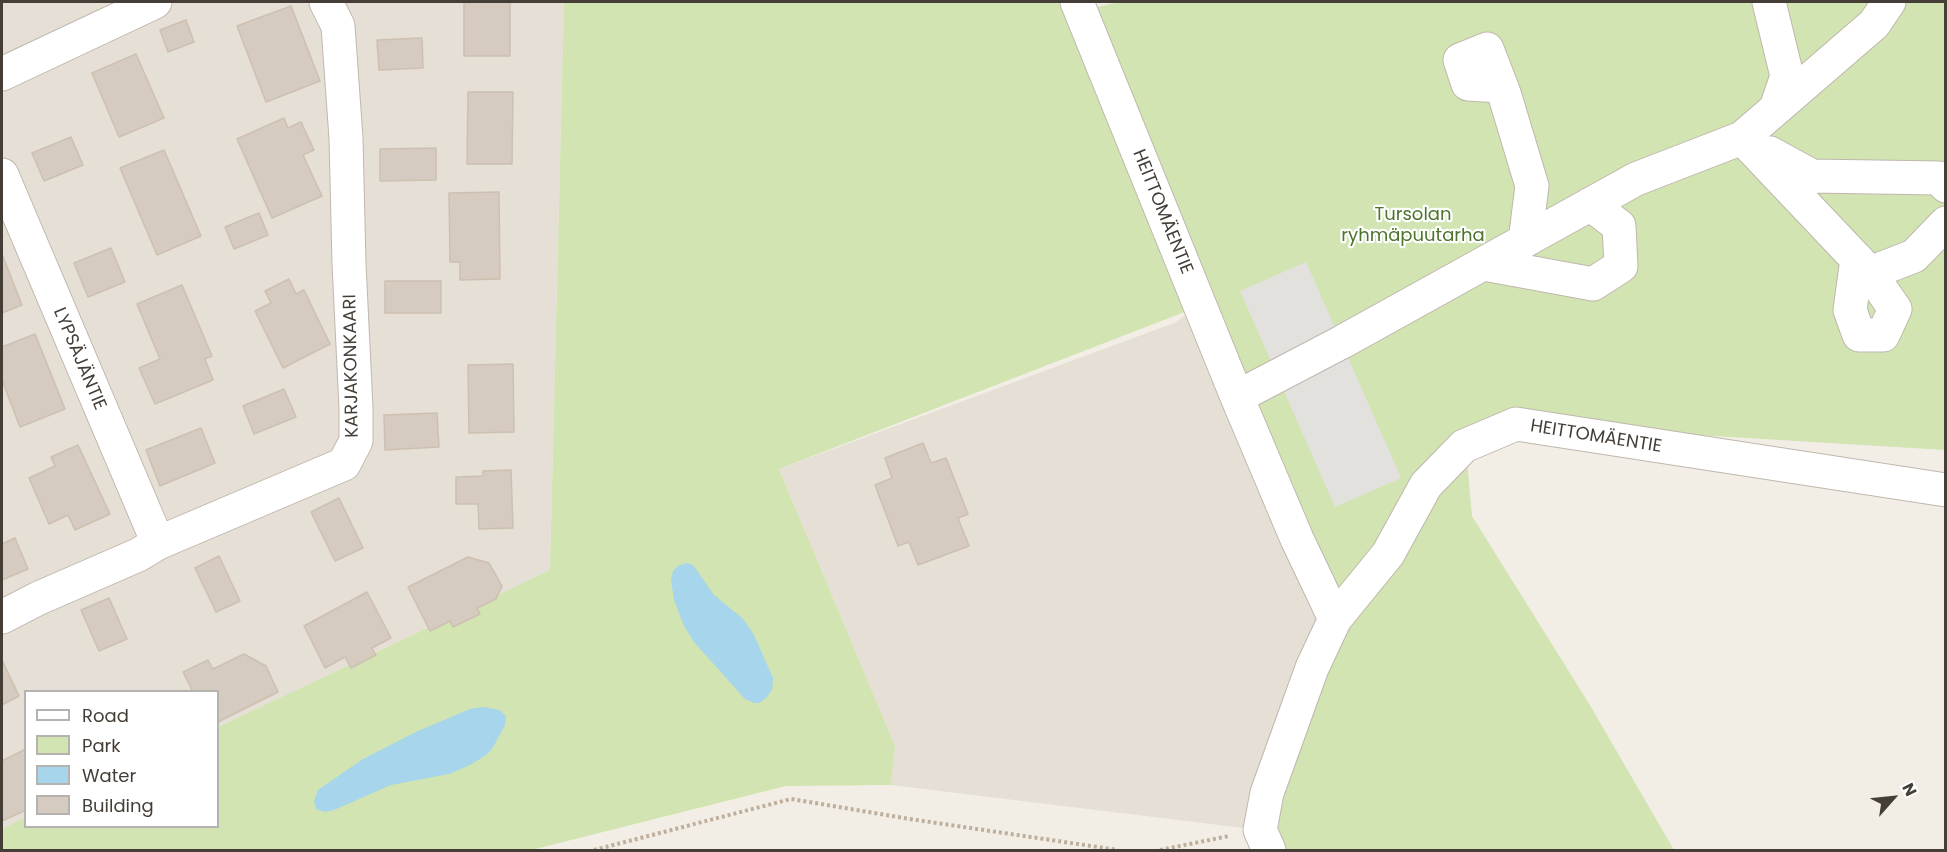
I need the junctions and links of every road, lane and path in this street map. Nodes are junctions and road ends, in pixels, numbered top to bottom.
1 (155, 2) edge
2 (326, 2) edge
3 (1077, 2) edge
4 (1769, 2) edge
5 (1889, 2) edge
6 (2, 74) edge
7 (1501, 86) dead end
8 (1776, 108) junction
9 (1742, 138) junction
10 (2, 175) edge
11 (1946, 186) edge
12 (1590, 204) junction
13 (1946, 223) edge
14 (1525, 241) junction
15 (1484, 264) junction
16 (1237, 397) junction
17 (1946, 490) edge
18 (158, 543) junction
19 (2, 617) edge
20 (1335, 619) junction
21 (1264, 840) edge
22 (594, 850) edge
23 (1118, 850) edge
24 (1160, 850) edge

1 - 6 street
2 - 18 street, KARJAKONKAARI
3 - 16 street, HEITTOMÄENTIE
4 - 8 street
5 - 8 street
7 - 14 street
8 - 9 street
9 - 11 street
9 - 12 street
9 - 13 street
10 - 18 street, LYPSÄJÄNTIE
12 - 14 street
12 - 15 street
14 - 15 street
15 - 16 street
16 - 20 street, HEITTOMÄENTIE
17 - 20 street, HEITTOMÄENTIE
18 - 19 street, KARJAKONKAARI
20 - 21 street, HEITTOMÄENTIE
21 - 24 path
22 - 23 path

